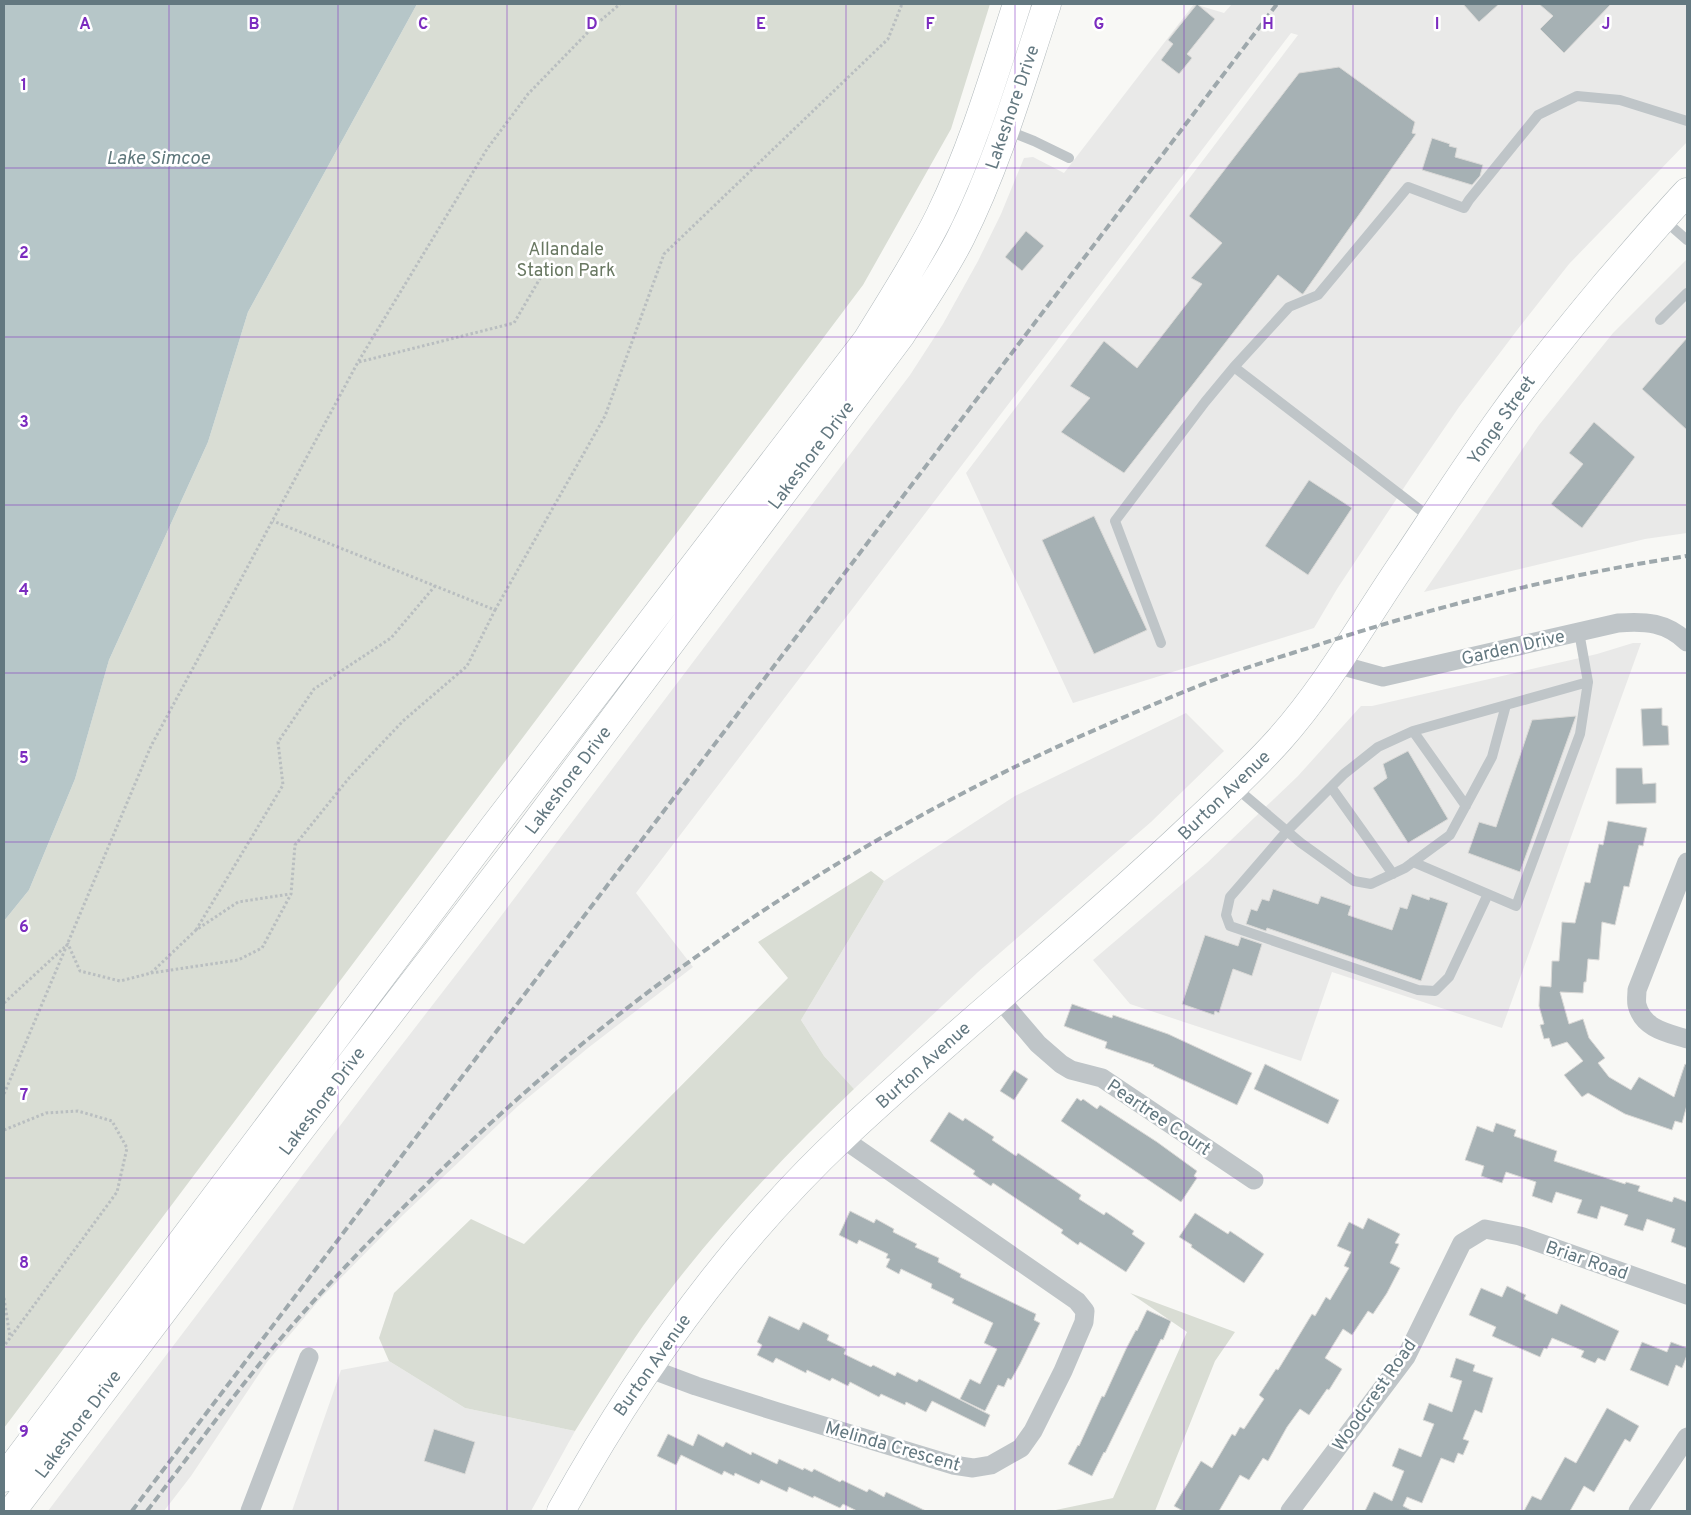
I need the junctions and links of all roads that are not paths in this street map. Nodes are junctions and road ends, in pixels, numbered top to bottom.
1 (1017, 4) edge
2 (1047, 4) edge
3 (1687, 121) edge
4 (992, 126) junction
5 (1069, 158) dead end
6 (1687, 192) edge
7 (1662, 218) junction
8 (1687, 240) edge
9 (1687, 293) edge
10 (1660, 320) dead end
11 (1234, 366) junction
12 (1432, 519) junction
13 (1579, 632) junction
14 (1687, 642) edge
15 (1160, 643) dead end
16 (1336, 664) junction
17 (1588, 682) junction
18 (1506, 705) junction
19 (1412, 731) junction
20 (1234, 786) junction
21 (1331, 787) junction
22 (1466, 806) junction
23 (1287, 831) junction
24 (1413, 862) junction
25 (1687, 862) edge
26 (1393, 874) junction
27 (1488, 894) junction
28 (998, 997) junction
29 (1687, 1039) edge
30 (842, 1138) junction
31 (1254, 1180) dead end
32 (1485, 1229) joint
33 (1687, 1295) edge
34 (309, 1357) dead end
35 (648, 1368) junction
36 (1687, 1437) edge
37 (4, 1478) edge
38 (12, 1511) edge
39 (250, 1511) edge
40 (561, 1511) edge
41 (1290, 1511) edge
42 (1638, 1511) edge

1 - 4 main road, Lakeshore Drive
2 - 4 main road, Lakeshore Drive
3 - 11 lane
4 - 5 lane
4 - 37 main road, Lakeshore Drive
4 - 38 main road, Lakeshore Drive
6 - 7 main road, Yonge Street
7 - 8 lane
7 - 12 main road, Yonge Street
9 - 10 lane
11 - 12 lane
11 - 15 lane
12 - 16 main road, Yonge Street
13 - 14 street, Garden Drive
13 - 16 street, Garden Drive
13 - 17 lane
16 - 20 main road, Burton Avenue
17 - 18 lane
17 - 27 lane
18 - 19 lane
18 - 22 lane
19 - 21 lane
19 - 22 lane
20 - 23 lane
20 - 28 main road, Burton Avenue
21 - 23 lane
21 - 26 lane
22 - 24 lane
23 - 26 lane
23 - 27 lane
24 - 26 lane
24 - 27 lane
25 - 29 street
28 - 30 main road, Burton Avenue
28 - 31 street, Peartree Court
30 - 35 main road, Burton Avenue
30 - 35 street, Melinda Crescent
32 - 33 street, Briar Road
32 - 41 street, Woodcrest Road
34 - 39 street
35 - 40 main road, Burton Avenue
36 - 42 street

